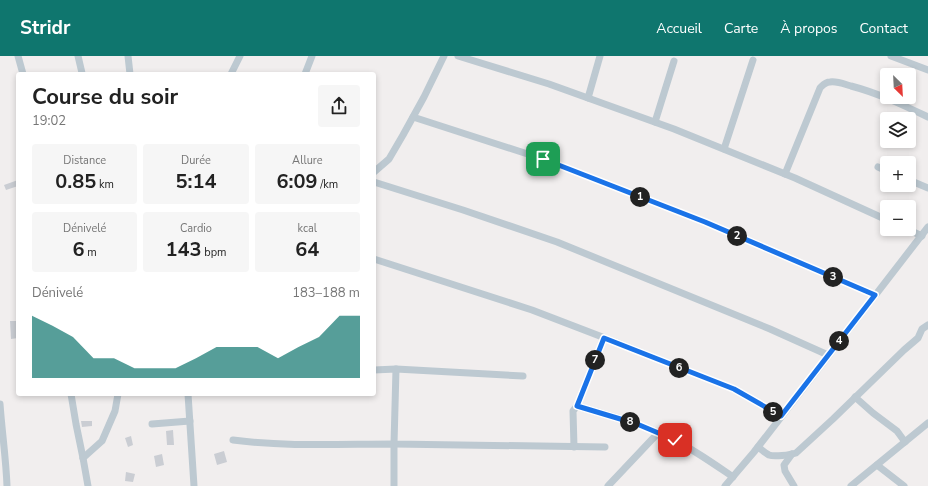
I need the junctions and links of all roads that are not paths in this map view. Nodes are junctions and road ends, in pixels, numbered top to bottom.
1 (18, 56) edge
2 (78, 56) edge
3 (128, 56) edge
4 (240, 56) edge
5 (312, 56) edge
6 (444, 56) edge
7 (458, 56) edge
8 (600, 56) edge
9 (891, 56) edge
10 (753, 60) dead end
11 (674, 61) dead end
12 (928, 70) edge
13 (22, 72) edge
14 (82, 72) edge
15 (130, 72) edge
16 (232, 72) edge
17 (306, 72) edge
18 (588, 98) junction
19 (414, 117) junction
20 (928, 117) edge
21 (655, 122) junction
22 (724, 149) junction
23 (376, 170) edge
24 (785, 174) junction
25 (376, 183) edge
26 (916, 183) edge
27 (928, 188) edge
28 (880, 217) edge
29 (928, 227) edge
30 (916, 233) edge
31 (922, 236) junction
32 (376, 260) edge
33 (875, 295) junction
34 (928, 326) edge
35 (604, 338) junction
36 (828, 355) junction
37 (396, 369) junction
38 (376, 370) edge
39 (523, 376) dead end
40 (71, 396) edge
41 (118, 396) edge
42 (188, 396) edge
43 (855, 397) junction
44 (0, 404) edge
45 (577, 406) junction
46 (781, 416) junction
47 (190, 421) junction
48 (152, 424) dead end
49 (928, 424) edge
50 (658, 433) junction
51 (234, 440) dead end
52 (905, 442) junction
53 (394, 444) junction
54 (574, 446) junction
55 (605, 447) dead end
56 (758, 447) junction
57 (792, 454) junction
58 (83, 458) junction
59 (877, 465) junction
60 (733, 477) junction
61 (7, 486) edge
62 (88, 486) edge
63 (194, 486) edge
64 (394, 486) edge
65 (608, 486) edge
66 (725, 486) edge
67 (794, 486) edge
68 (851, 486) edge
69 (904, 486) edge

1 - 13 street
2 - 14 street
3 - 15 street
4 - 16 street
5 - 17 street
6 - 19 street
7 - 18 street
8 - 18 street
9 - 12 street
10 - 22 street
11 - 21 street
18 - 21 street
19 - 23 street
19 - 33 street
20 - 24 street
21 - 22 street
22 - 24 street
24 - 28 street
25 - 36 street
26 - 27 street
29 - 31 street
30 - 31 street
31 - 33 street
32 - 35 street
33 - 36 street
34 - 43 street
35 - 45 street
35 - 46 street
36 - 46 street
37 - 38 street
37 - 39 street
37 - 53 street
40 - 58 street
41 - 58 street
42 - 47 street
43 - 52 street
43 - 57 street
44 - 61 street
45 - 50 street
45 - 54 street
46 - 56 street
47 - 48 street
47 - 63 street
49 - 52 street
50 - 60 street
50 - 65 street
51 - 53 street
52 - 59 street
53 - 54 street
53 - 64 street
54 - 55 street
56 - 57 street
56 - 60 street
57 - 67 street
58 - 62 street
59 - 68 street
59 - 69 street
60 - 66 street

